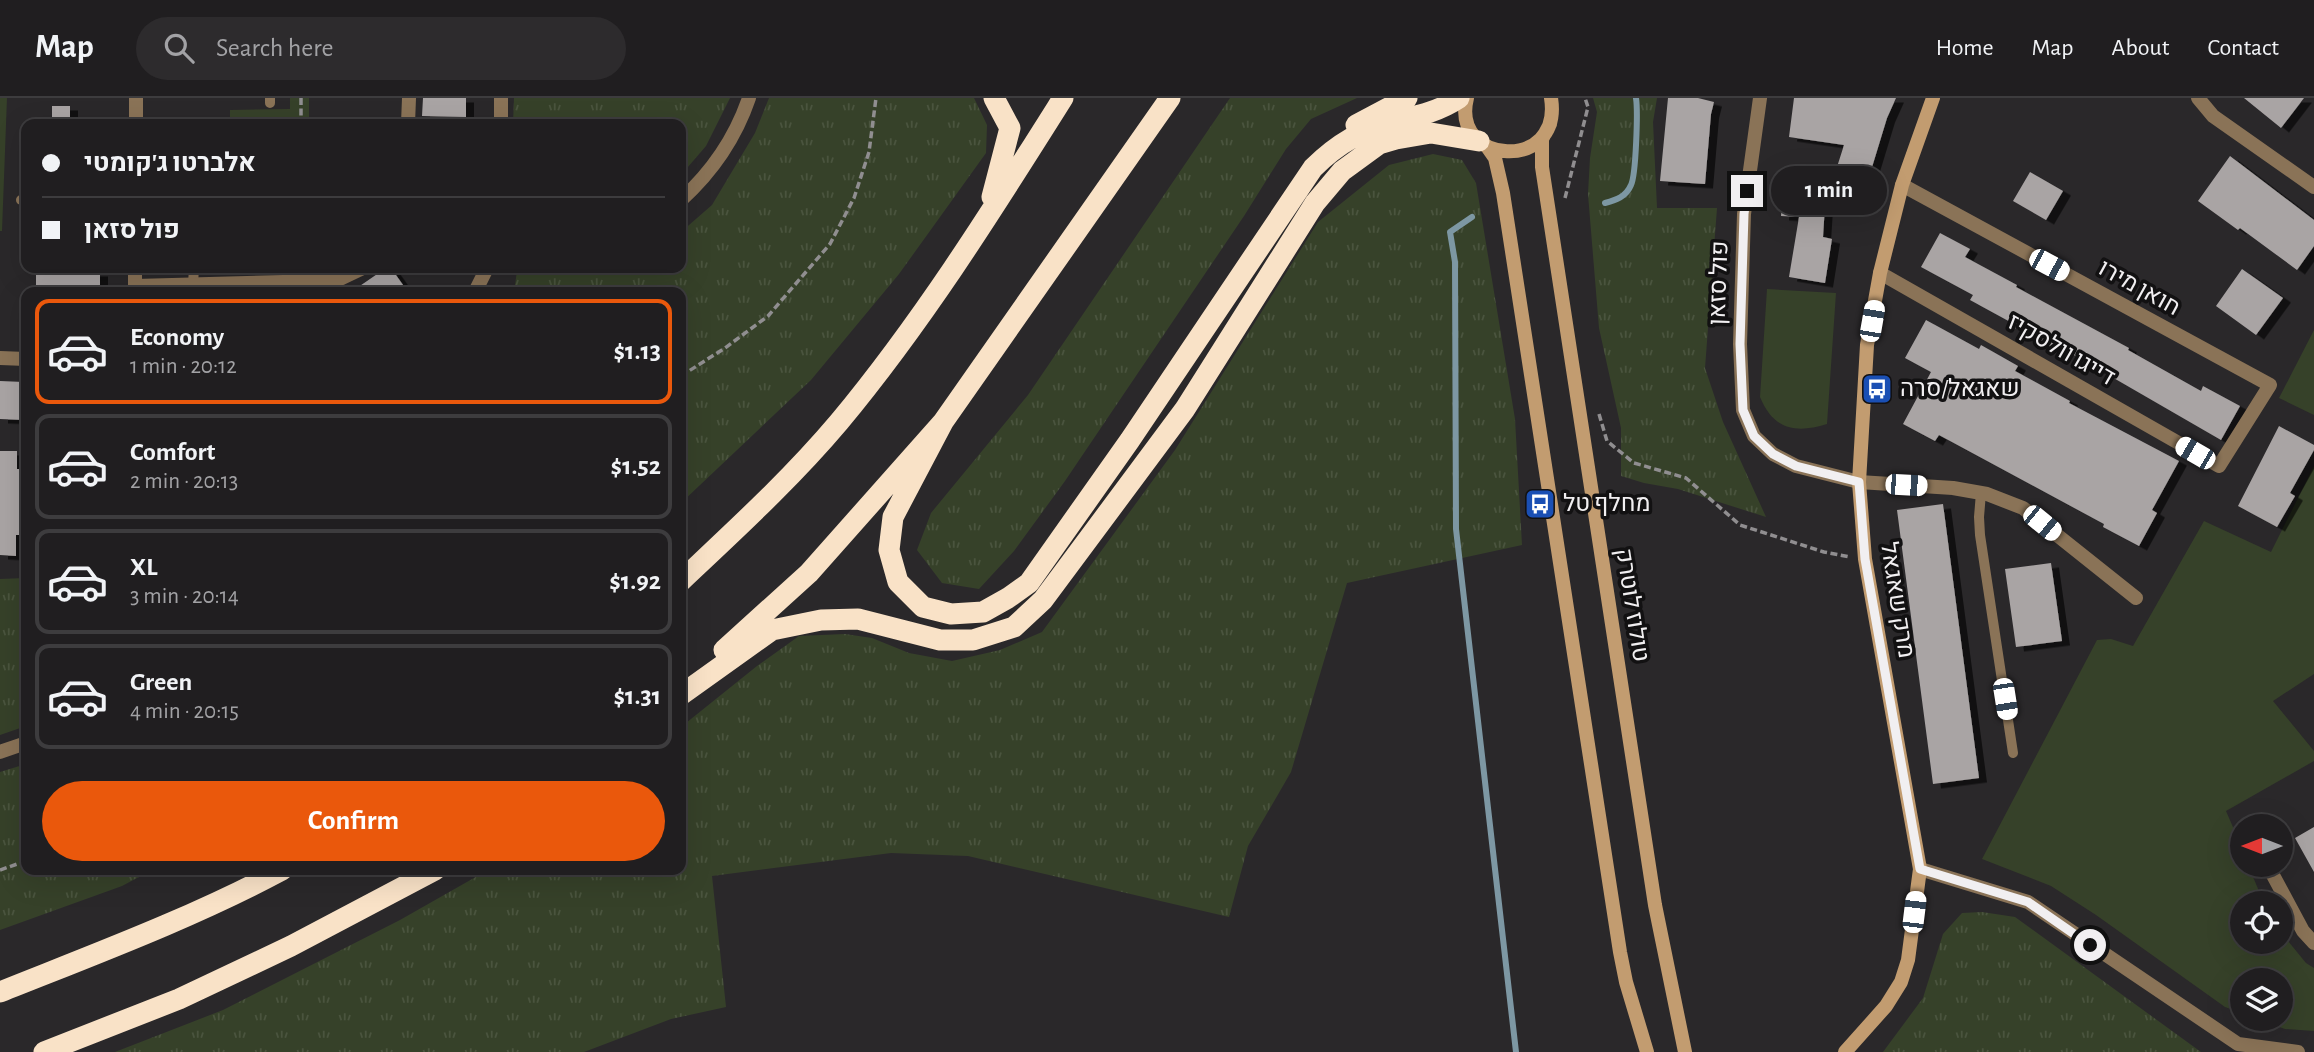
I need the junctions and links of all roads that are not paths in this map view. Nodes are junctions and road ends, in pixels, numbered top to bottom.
1 (136, 98) edge
2 (409, 98) edge
3 (501, 98) edge
4 (749, 98) edge
5 (994, 98) edge
6 (1063, 98) edge
7 (1170, 98) edge
8 (1407, 98) edge
9 (1459, 98) edge
10 (1467, 98) edge
11 (1551, 98) edge
12 (1760, 98) edge
13 (1933, 98) edge
14 (2198, 98) edge
15 (136, 119) edge
16 (408, 119) edge
17 (501, 119) edge
18 (1550, 124) junction
19 (1484, 145) junction
20 (1313, 168) junction
21 (1902, 185) junction
22 (2314, 187) edge
23 (686, 195) edge
24 (983, 224) junction
25 (194, 273) edge
26 (352, 273) edge
27 (1880, 273) junction
28 (193, 284) junction
29 (158, 287) edge
30 (0, 358) edge
31 (21, 359) edge
32 (943, 422) junction
33 (2219, 467) joint
34 (1859, 482) junction
35 (1981, 493) junction
36 (686, 575) edge
37 (2136, 598) dead end
38 (686, 684) edge
39 (686, 691) edge
40 (21, 745) edge
41 (0, 752) edge
42 (2013, 753) dead end
43 (1920, 869) junction
44 (273, 875) edge
45 (426, 875) edge
46 (2274, 877) edge
47 (2314, 943) edge
48 (0, 992) edge
49 (44, 1052) edge
50 (1647, 1052) edge
51 (1685, 1052) edge
52 (1845, 1052) edge
53 (2298, 1052) edge

1 - 15 street
2 - 16 street
3 - 17 street
4 - 23 street
5 - 24 highway
6 - 24 highway
7 - 32 highway
8 - 20 highway
9 - 20 highway
10 - 19 main road
11 - 18 main road, טולוז לוטרק
12 - 34 street, פול סזאן
13 - 21 main road, מרק שאגאל
14 - 22 street
18 - 19 main road
18 - 51 main road, טולוז לוטרק
19 - 39 highway
19 - 50 main road
20 - 32 highway
21 - 27 main road, מרק שאגאל
21 - 33 street, חואן מירו
24 - 36 highway
25 - 28 lane
26 - 28 street
27 - 33 street, דייגו וולסקיז
27 - 34 main road, מרק שאגאל
28 - 29 street
30 - 31 street
32 - 38 highway
34 - 35 street, פול סזאן
34 - 43 main road, מרק שאגאל
35 - 37 street, פול סזאן
35 - 42 lane
40 - 41 street
43 - 52 main road, מרק שאגאל
43 - 53 street
44 - 48 highway
45 - 49 highway
46 - 47 street

